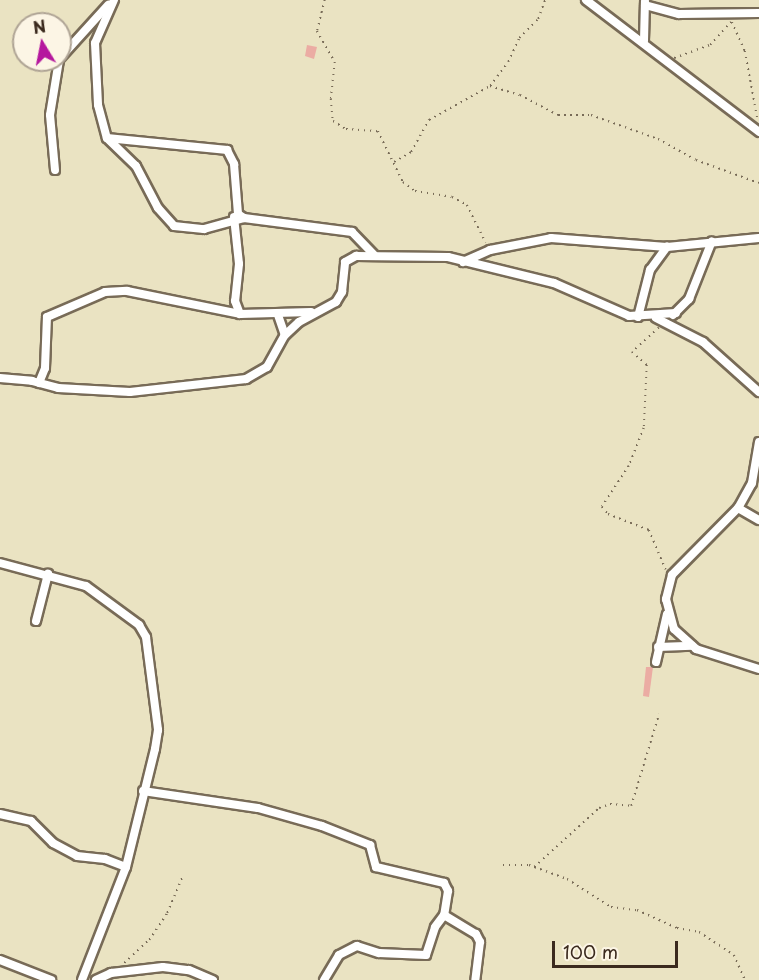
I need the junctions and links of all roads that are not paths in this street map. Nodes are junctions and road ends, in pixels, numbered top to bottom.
1 (114, 0) edge
2 (586, 0) edge
3 (645, 2) edge
4 (759, 13) edge
5 (644, 41) junction
6 (72, 43) edge
7 (57, 72) edge
8 (759, 132) edge
9 (107, 138) junction
10 (55, 170) dead end
11 (236, 208) junction
12 (244, 218) junction
13 (234, 221) junction
14 (759, 238) edge
15 (712, 241) junction
16 (667, 247) junction
17 (374, 255) junction
18 (463, 262) junction
19 (313, 312) junction
20 (676, 313) junction
21 (240, 314) junction
22 (278, 315) junction
23 (638, 317) junction
24 (652, 317) junction
25 (666, 321) junction
26 (285, 335) junction
27 (2, 380) edge
28 (39, 383) junction
29 (759, 392) edge
30 (759, 442) edge
31 (738, 508) junction
32 (759, 520) edge
33 (0, 563) edge
34 (48, 574) junction
35 (667, 613) junction
36 (36, 621) dead end
37 (693, 646) junction
38 (658, 647) junction
39 (656, 662) dead end
40 (759, 669) edge
41 (143, 791) junction
42 (0, 814) edge
43 (126, 867) junction
44 (444, 915) junction
45 (0, 960) edge
46 (51, 980) edge
47 (82, 980) edge
48 (96, 980) edge
49 (213, 980) edge
50 (324, 980) edge
51 (475, 980) edge

1 - 6 street
1 - 9 street
2 - 5 street
3 - 4 street
3 - 5 street
5 - 8 street
7 - 10 street
9 - 11 street
9 - 13 street
11 - 12 street
11 - 13 street
12 - 13 street
12 - 17 street
13 - 21 street
14 - 15 street
15 - 16 street
15 - 20 street
16 - 18 street
16 - 23 street
17 - 18 street
17 - 19 street
18 - 23 street
19 - 21 street
19 - 22 street
19 - 26 street
20 - 24 street
20 - 25 street
21 - 22 street
21 - 28 street
22 - 26 street
23 - 24 street
24 - 25 street
25 - 29 street
26 - 28 street
27 - 28 street
30 - 31 street
31 - 32 street
31 - 35 street
33 - 34 street
34 - 36 street
34 - 41 street
35 - 37 street
35 - 38 street
37 - 38 street
37 - 40 street
38 - 39 street
41 - 43 street
41 - 44 street
42 - 43 street
43 - 47 street
44 - 50 street
44 - 51 street
45 - 46 street
48 - 49 street

